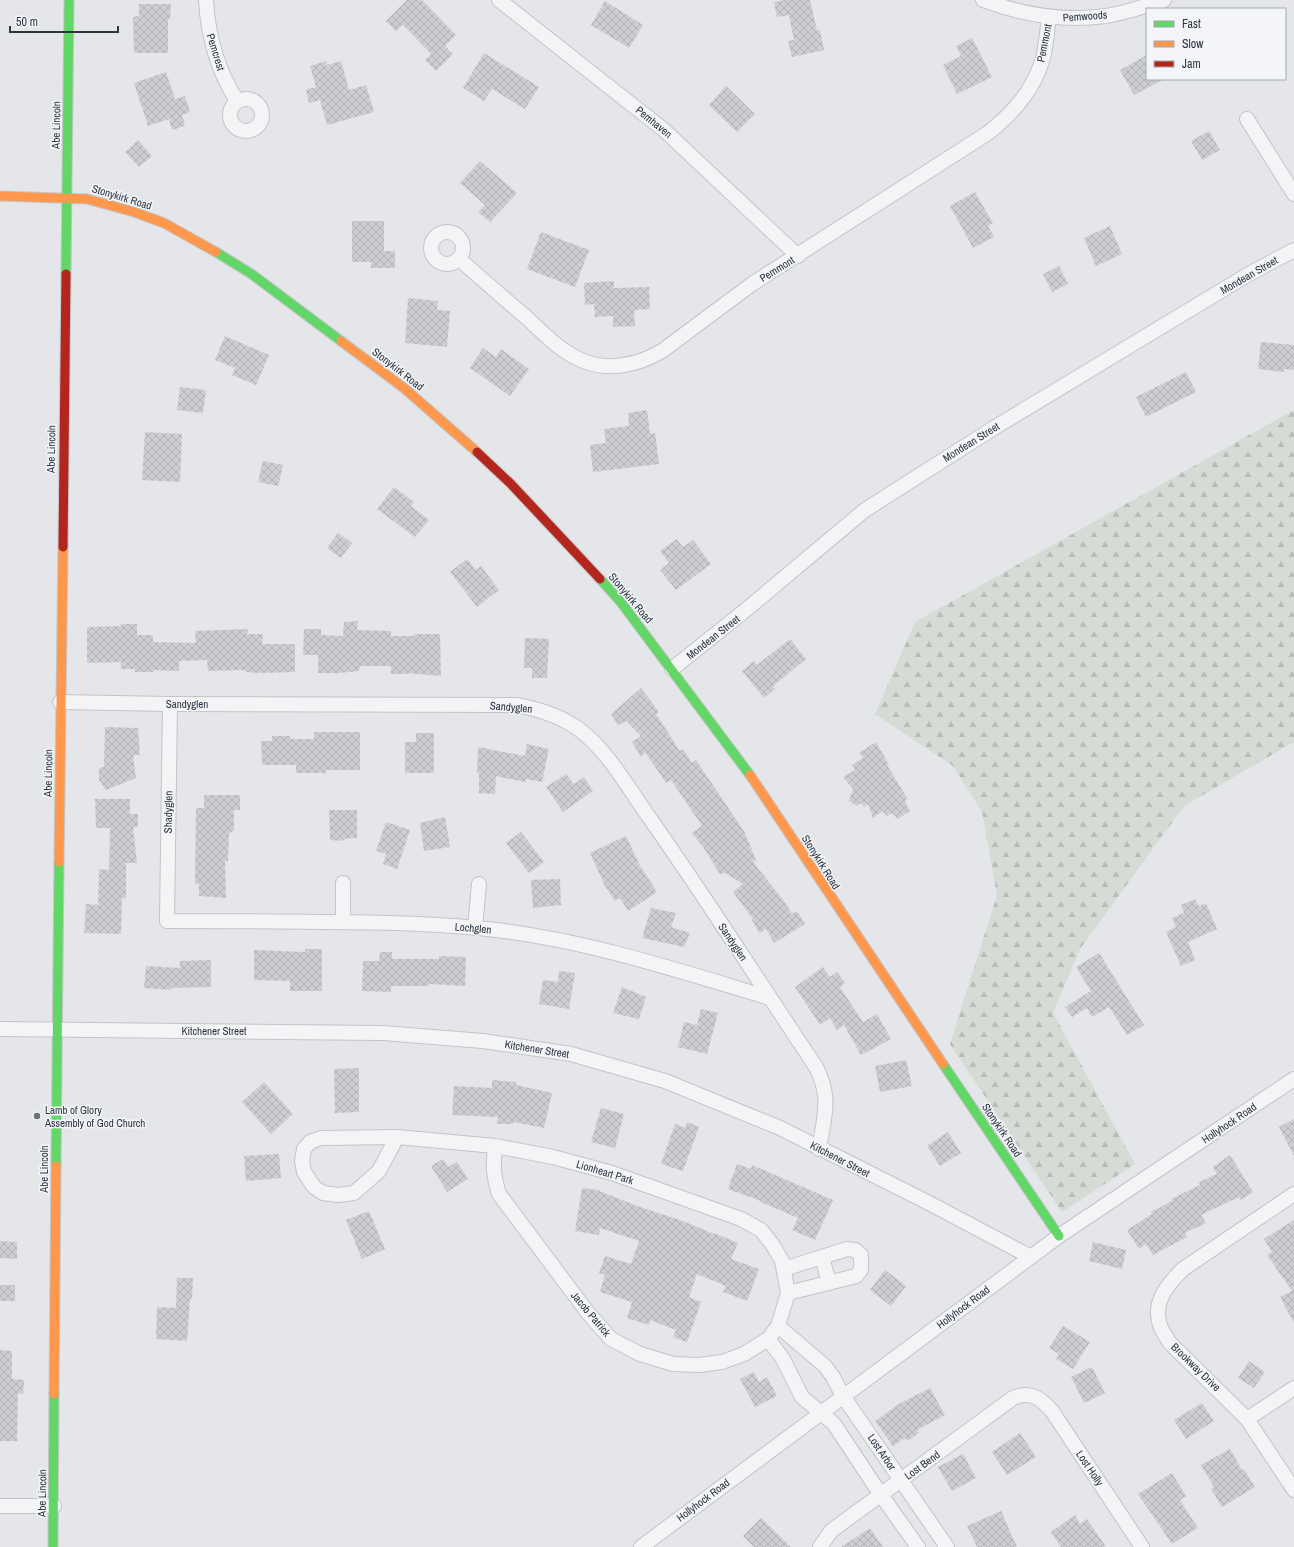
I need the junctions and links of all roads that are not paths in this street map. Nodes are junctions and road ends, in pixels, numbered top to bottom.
1 (69, 0) edge
2 (206, 0) edge
3 (499, 0) edge
4 (983, 0) edge
5 (1164, 0) edge
6 (1049, 18) junction
7 (237, 101) dead end
8 (1247, 119) dead end
9 (1294, 194) edge
10 (0, 196) edge
11 (67, 197) junction
12 (1294, 250) edge
13 (798, 256) junction
14 (459, 259) dead end
15 (672, 669) junction
16 (60, 702) junction
17 (170, 704) junction
18 (342, 883) dead end
19 (479, 884) dead end
20 (167, 921) joint
21 (343, 922) junction
22 (475, 928) junction
23 (770, 998) junction
24 (0, 1029) edge
25 (57, 1030) junction
26 (1294, 1079) edge
27 (397, 1137) junction
28 (495, 1146) junction
29 (819, 1149) junction
30 (1294, 1194) edge
31 (1059, 1236) junction
32 (822, 1257) junction
33 (1031, 1257) junction
34 (784, 1269) junction
35 (829, 1283) junction
36 (788, 1293) junction
37 (778, 1326) junction
38 (768, 1339) junction
39 (806, 1351) junction
40 (786, 1366) junction
41 (1294, 1388) edge
42 (843, 1396) junction
43 (1031, 1396) joint
44 (820, 1413) junction
45 (1247, 1419) junction
46 (901, 1480) junction
47 (1294, 1490) edge
48 (881, 1495) junction
49 (0, 1506) edge
50 (54, 1506) junction
51 (53, 1547) edge
52 (641, 1547) edge
53 (820, 1547) edge
54 (918, 1547) edge
55 (947, 1547) edge
56 (1142, 1547) edge

1 - 11 street, Abe Lincoln
2 - 7 street, Pemcrest
3 - 13 street, Pemhaven
4 - 6 street, Pemwoods
5 - 6 street, Pemwoods
6 - 13 street, Pemmont
8 - 9 street
10 - 11 street, Stonykirk Road
11 - 15 street, Stonykirk Road
11 - 16 street, Abe Lincoln
12 - 15 street, Mondean Street
13 - 14 street, Pemmont
15 - 31 street, Stonykirk Road
16 - 17 street, Sandyglen
16 - 25 street, Abe Lincoln
17 - 20 street, Shadyglen
17 - 23 street, Sandyglen
18 - 21 street
19 - 22 street
20 - 21 street, Lochglen
21 - 22 street, Lochglen
22 - 23 street, Lochglen
23 - 29 street, Sandyglen
24 - 25 street, Kitchener Street
25 - 29 street, Kitchener Street
25 - 50 street, Abe Lincoln
26 - 31 street, Hollyhock Road
27 - 27 street, Lionheart Park
27 - 28 street, Lionheart Park
28 - 34 street, Lionheart Park
28 - 38 street, Jacob Patrick
29 - 33 street, Kitchener Street
30 - 45 street, Brookway Drive
31 - 33 street, Hollyhock Road
32 - 34 street
32 - 35 street
32 - 35 street
33 - 42 street, Hollyhock Road
34 - 36 street, Lionheart Park
35 - 36 street
36 - 37 street, Lionheart Park
37 - 38 street, Jacob Patrick
37 - 39 street
38 - 40 street
39 - 40 street
39 - 42 street
40 - 44 street
41 - 45 street
42 - 44 street, Hollyhock Road
42 - 46 street, Lost Arbor
43 - 46 street, Lost Bend
43 - 56 street, Lost Holly
44 - 48 street
44 - 52 street, Hollyhock Road
45 - 47 street, Brookway Drive
46 - 48 street, Lost Bend
46 - 55 street, Lost Arbor
48 - 53 street, Lost Bend
48 - 54 street
49 - 50 street
50 - 51 street, Abe Lincoln

